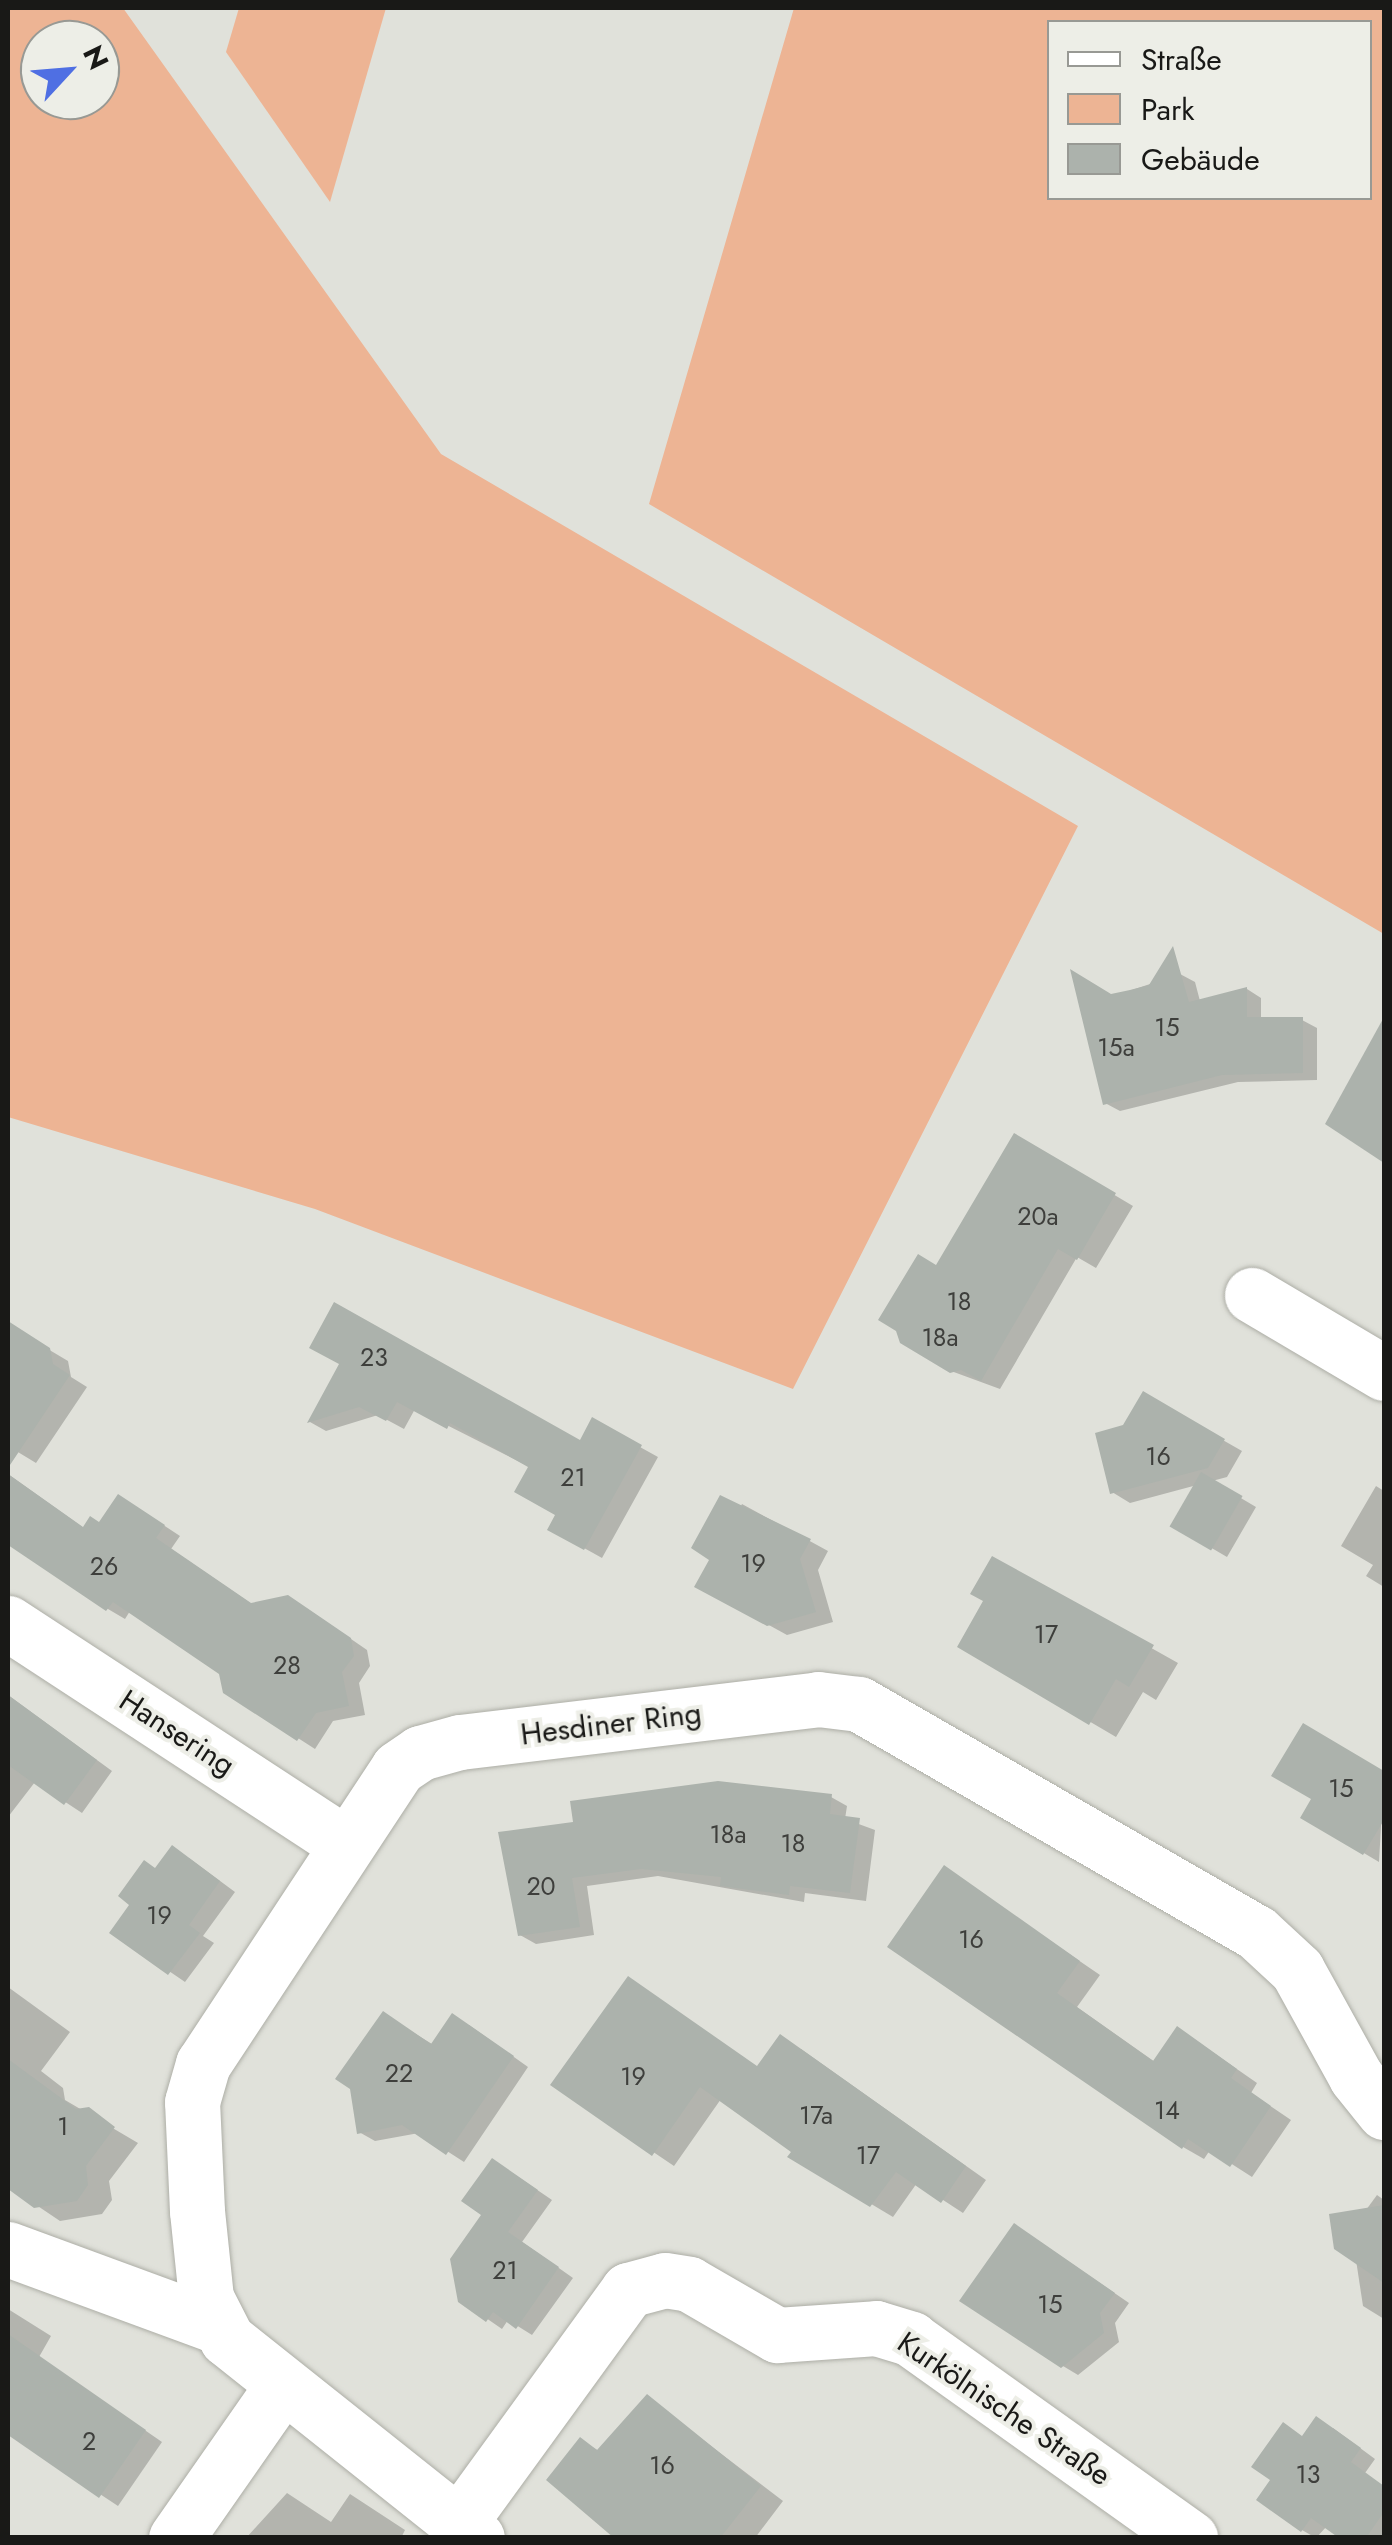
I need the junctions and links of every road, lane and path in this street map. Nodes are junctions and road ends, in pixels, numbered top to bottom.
1 (1252, 1295) dead end
2 (1384, 1373) edge
3 (8, 1623) edge
4 (346, 1844) junction
5 (1384, 2112) edge
6 (8, 2249) edge
7 (217, 2326) junction
8 (282, 2386) junction
9 (468, 2530) edge
10 (176, 2538) edge
11 (1190, 2538) edge

1 - 2 street
3 - 4 street, Hansering
4 - 5 street, Hesdiner Ring
4 - 7 street, Hesdiner Ring
6 - 7 street
7 - 8 street
8 - 9 street
8 - 10 street
9 - 11 street, Kurkölnische Straße

